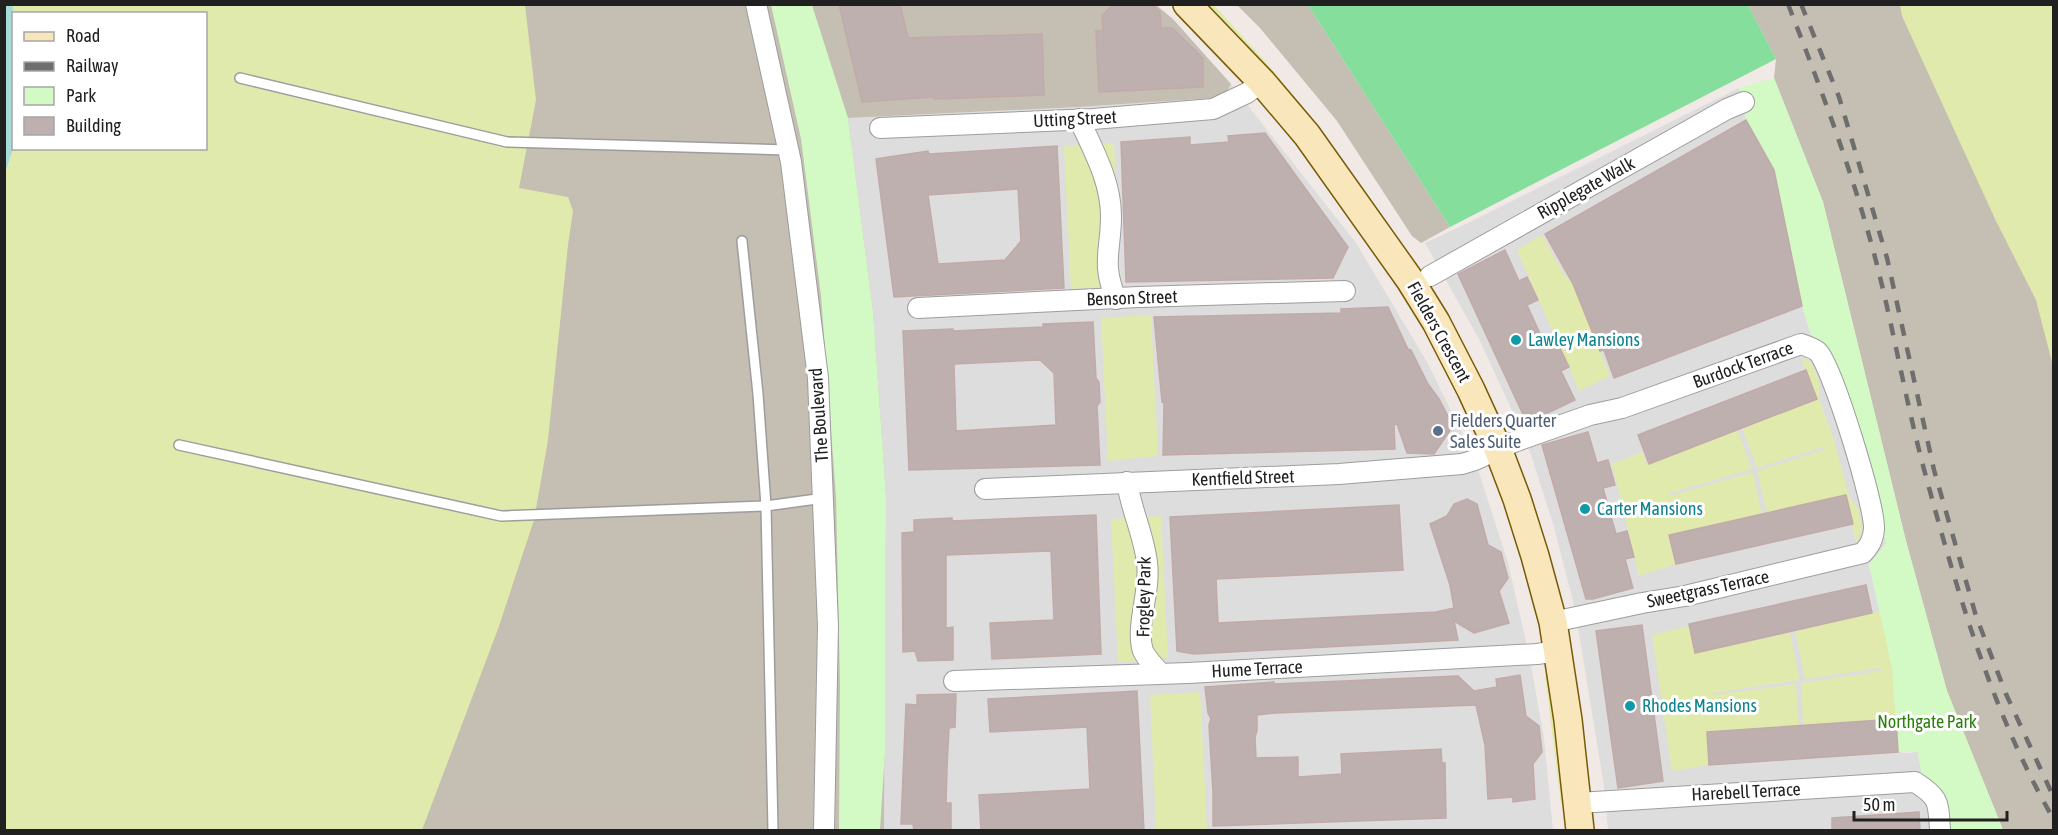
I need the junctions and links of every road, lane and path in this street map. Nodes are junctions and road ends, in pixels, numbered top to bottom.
1 (756, 4) edge
2 (1187, 4) edge
3 (240, 78) dead end
4 (1262, 81) junction
5 (1744, 102) dead end
6 (1079, 119) junction
7 (880, 128) dead end
8 (789, 150) junction
9 (742, 241) dead end
10 (1430, 276) dead end
11 (1345, 291) dead end
12 (1116, 299) junction
13 (918, 308) dead end
14 (179, 445) dead end
15 (1506, 445) junction
16 (1127, 482) junction
17 (985, 489) dead end
18 (824, 498) junction
19 (766, 506) junction
20 (1863, 553) joint
21 (1562, 620) junction
22 (1548, 652) junction
23 (1160, 673) junction
24 (954, 681) dead end
25 (1588, 802) junction
26 (773, 831) edge
27 (825, 831) edge
28 (1580, 831) edge
29 (1940, 831) edge

1 - 8 street, The Boulevard
2 - 4 street, Fielders Crescent
3 - 8 lane
4 - 6 street, Utting Street
4 - 15 street, Fielders Crescent
5 - 10 street, Ripplegate Walk
6 - 7 street, Utting Street
6 - 12 street
8 - 18 street, The Boulevard
9 - 19 lane
11 - 12 street, Benson Street
12 - 13 street, Benson Street
14 - 19 lane
15 - 16 street, Kentfield Street
15 - 20 street, Burdock Terrace
15 - 21 street, Fielders Crescent
16 - 17 street, Kentfield Street
16 - 23 street, Frogley Park
18 - 19 lane
18 - 27 street, The Boulevard
19 - 26 lane
20 - 21 street, Sweetgrass Terrace
21 - 22 street, Fielders Crescent
22 - 23 street, Hume Terrace
22 - 25 street, Fielders Crescent
23 - 24 street, Hume Terrace
25 - 28 street, Fielders Crescent
25 - 29 street, Harebell Terrace

